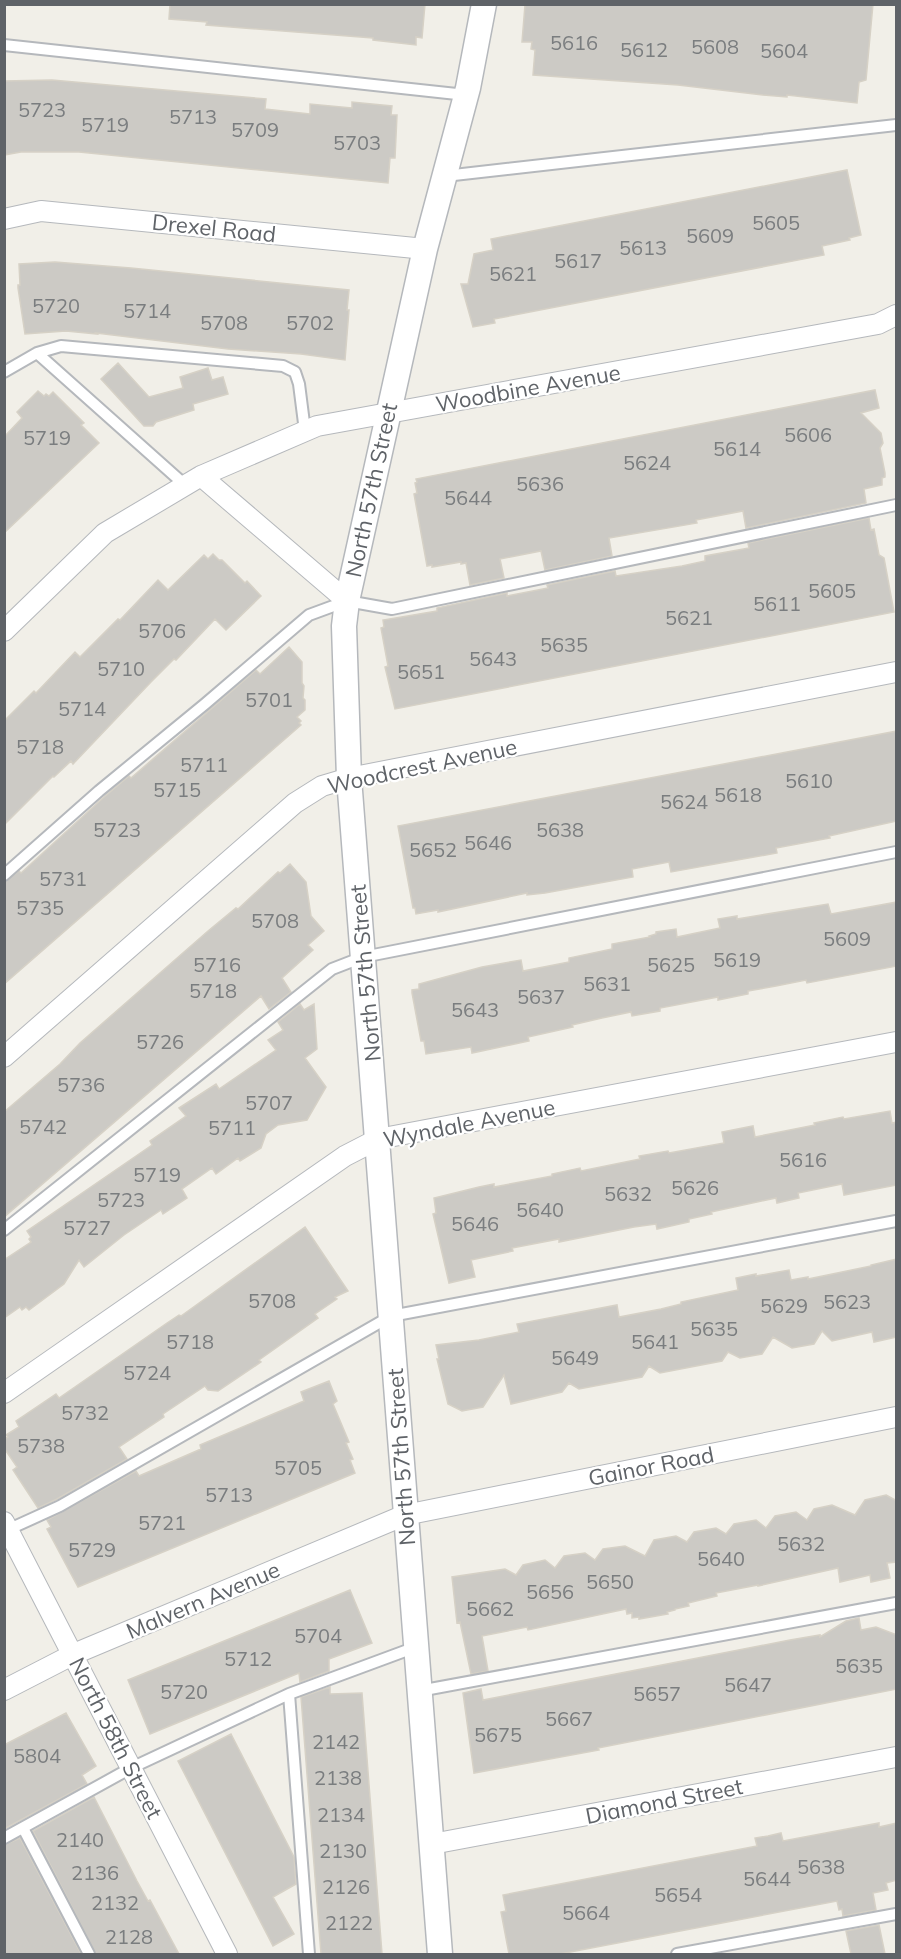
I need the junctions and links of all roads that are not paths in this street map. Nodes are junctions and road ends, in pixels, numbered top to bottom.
1 (484, 4) edge
2 (4, 45) edge
3 (466, 95) junction
4 (897, 125) edge
5 (445, 176) junction
6 (4, 219) edge
7 (425, 249) junction
8 (897, 315) edge
9 (37, 353) junction
10 (4, 372) edge
11 (387, 414) junction
12 (305, 431) junction
13 (193, 481) junction
14 (897, 505) edge
15 (347, 601) junction
16 (4, 632) edge
17 (897, 672) edge
18 (349, 778) junction
19 (897, 852) edge
20 (4, 875) edge
21 (363, 957) junction
22 (897, 1042) edge
23 (4, 1057) edge
24 (378, 1139) junction
25 (897, 1221) edge
26 (4, 1230) edge
27 (391, 1316) junction
28 (4, 1393) edge
29 (897, 1417) edge
30 (405, 1515) junction
31 (6, 1527) edge
32 (897, 1603) edge
33 (416, 1647) junction
34 (74, 1654) junction
35 (4, 1690) edge
36 (419, 1691) junction
37 (289, 1694) junction
38 (897, 1757) edge
39 (131, 1768) junction
40 (23, 1828) junction
41 (4, 1838) edge
42 (432, 1844) junction
43 (897, 1914) edge
44 (89, 1954) edge
45 (227, 1954) edge
46 (309, 1954) edge
47 (440, 1954) edge
48 (677, 1954) edge

1 - 3 street, North 57th Street
2 - 3 lane
3 - 5 street, North 57th Street
4 - 5 lane
5 - 7 street, North 57th Street
6 - 7 street, Drexel Road
7 - 11 street, North 57th Street
8 - 11 street, Woodbine Avenue
9 - 10 lane
9 - 12 lane
9 - 13 lane
11 - 12 street, Woodbine Avenue
11 - 15 street, North 57th Street
12 - 13 street, Woodbine Avenue
13 - 15 street, North 57th Street
13 - 16 street, Woodbine Avenue
14 - 15 lane
15 - 18 street, North 57th Street
15 - 20 lane
17 - 18 street, Woodcrest Avenue
18 - 21 street, North 57th Street
18 - 23 street, Woodcrest Avenue
19 - 21 lane
21 - 24 street, North 57th Street
21 - 26 lane
22 - 24 street, Wyndale Avenue
24 - 27 street, North 57th Street
24 - 28 street, Wyndale Avenue
25 - 27 lane
27 - 30 street, North 57th Street
27 - 31 lane
29 - 30 street, Gainor Road
30 - 33 street, North 57th Street
30 - 34 street, Malvern Avenue
31 - 34 street, North 58th Street
32 - 36 lane
33 - 36 street, North 57th Street
33 - 37 lane
34 - 35 street, Malvern Avenue
34 - 39 street, North 58th Street
36 - 42 street, North 57th Street
37 - 39 lane
37 - 46 lane
38 - 42 street, Diamond Street
39 - 40 lane
39 - 45 street, North 58th Street
40 - 41 lane
40 - 44 lane
42 - 47 street, North 57th Street
43 - 48 lane

